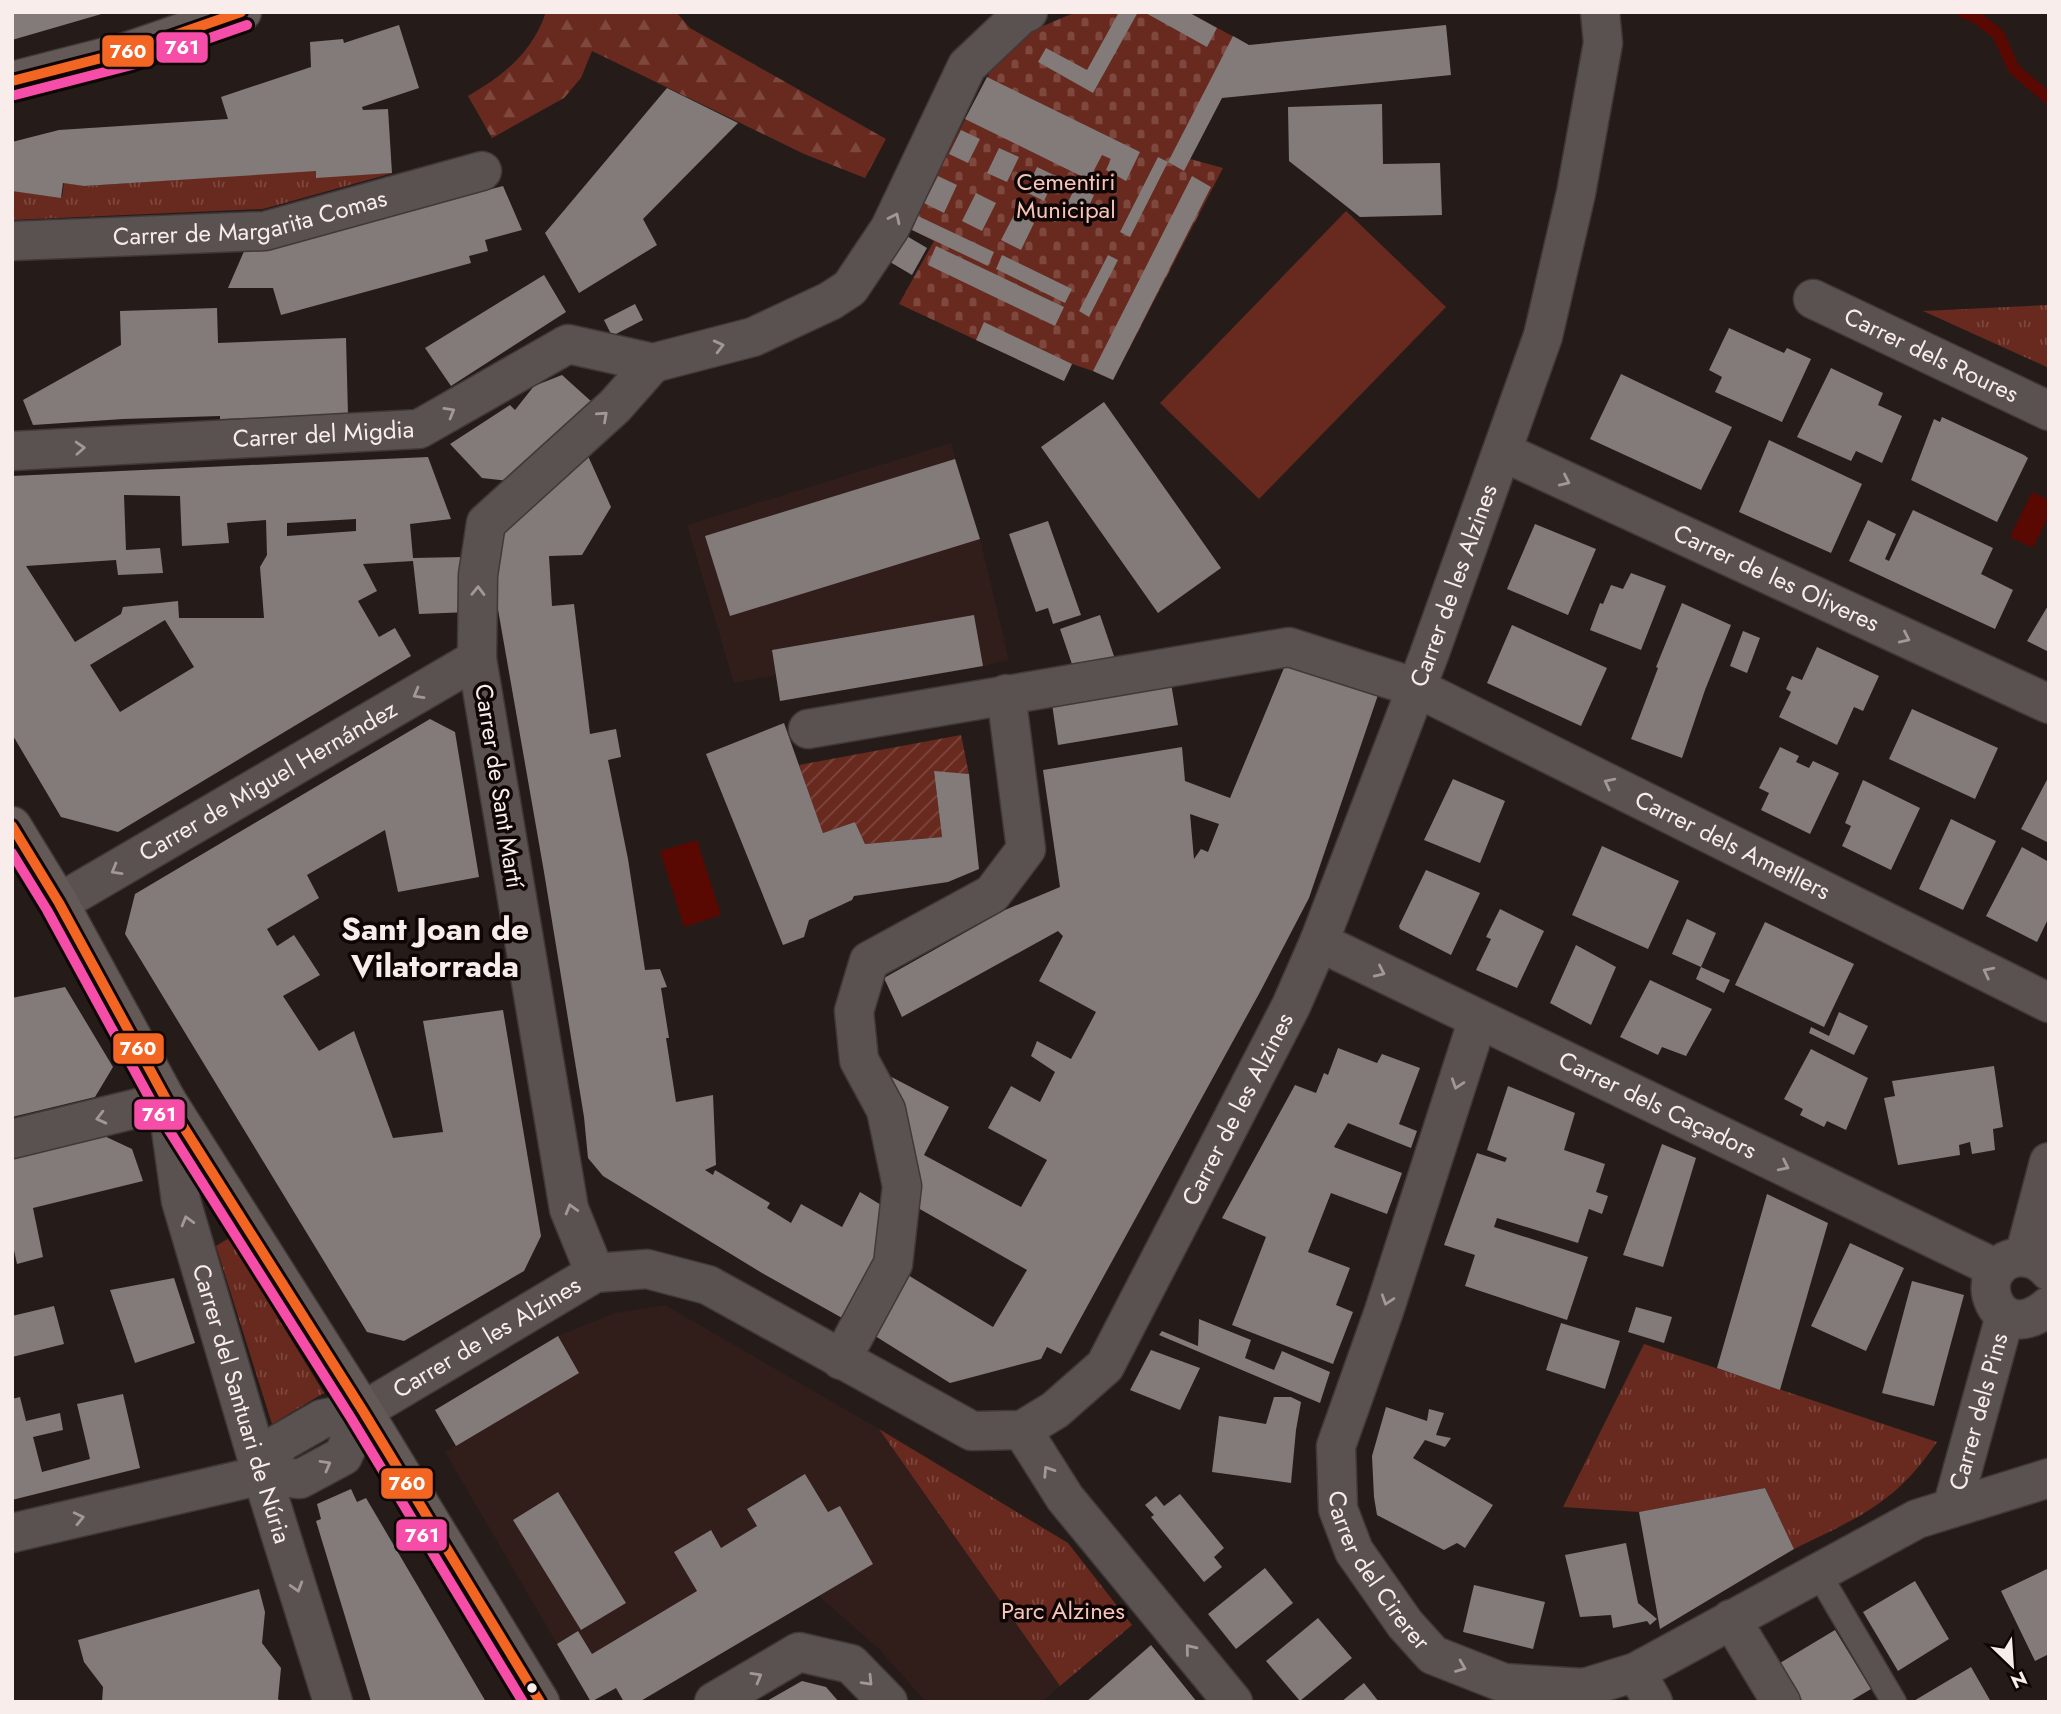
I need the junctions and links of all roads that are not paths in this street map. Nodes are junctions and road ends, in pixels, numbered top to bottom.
1 (242, 12) edge
2 (1028, 12) edge
3 (1602, 27) edge
4 (12, 81) edge
5 (482, 171) dead end
6 (12, 241) edge
7 (1813, 299) dead end
8 (653, 363) junction
9 (2049, 411) edge
10 (12, 451) edge
11 (1503, 452) junction
12 (477, 660) junction
13 (1417, 688) junction
14 (1006, 694) junction
15 (2049, 704) edge
16 (808, 729) dead end
17 (12, 826) edge
18 (59, 903) junction
19 (1319, 942) junction
20 (2049, 1003) edge
21 (1478, 1019) junction
22 (167, 1101) junction
23 (12, 1139) edge
24 (2049, 1162) edge
25 (2023, 1265) edge
26 (595, 1273) junction
27 (2049, 1306) edge
28 (2005, 1316) junction
29 (841, 1360) junction
30 (363, 1411) junction
31 (1022, 1430) junction
32 (262, 1475) junction
33 (2049, 1478) edge
34 (1952, 1508) junction
35 (12, 1533) edge
36 (1817, 1572) junction
37 (1731, 1619) junction
38 (1644, 1687) edge
39 (333, 1702) edge
40 (540, 1702) edge
41 (714, 1702) edge
42 (888, 1702) edge
43 (1233, 1702) edge
44 (1781, 1702) edge
45 (1894, 1702) edge

1 - 4 street
8 -> 2 street
3 - 11 street, Carrer de les Alzines
5 - 6 street, Carrer de Margarita Comas
7 - 9 street, Carrer dels Roures
10 -> 8 street, Carrer del Migdia
12 -> 8 street, Carrer de Sant Martí
11 - 13 street, Carrer de les Alzines
11 -> 15 street, Carrer de les Oliveres
12 -> 18 street, Carrer de Miguel Hernández
26 -> 12 street, Carrer de Sant Martí
13 - 14 street, Carrer dels Ametllers
13 - 19 street, Carrer de les Alzines
20 -> 13 street, Carrer dels Ametllers
14 - 16 street, Carrer dels Ametllers
14 - 29 street
17 - 18 street
18 - 22 street
19 -> 21 street, Carrer dels Caçadors
19 - 31 street, Carrer de les Alzines
21 -> 25 street, Carrer dels Caçadors
21 -> 38 street, Carrer del Cirerer
22 -> 23 street
22 - 30 street
32 -> 22 street, Carrer del Santuari de Núria
24 - 25 street
25 - 28 street
26 - 29 street, Carrer de les Alzines
26 - 30 street, Carrer de les Alzines
27 - 28 street
28 - 34 street, Carrer dels Pins
29 - 31 street, Carrer de les Alzines
30 - 32 street, Carrer de les Alzines
30 - 40 street
43 -> 31 street
35 -> 32 street
32 -> 39 street, Carrer del Santuari de Núria
33 - 34 street, Carrer del Cirerer
34 - 36 street, Carrer del Cirerer
36 - 37 street, Carrer del Cirerer
36 - 45 lane
37 - 38 street, Carrer del Cirerer
37 - 44 street
41 -> 42 street

